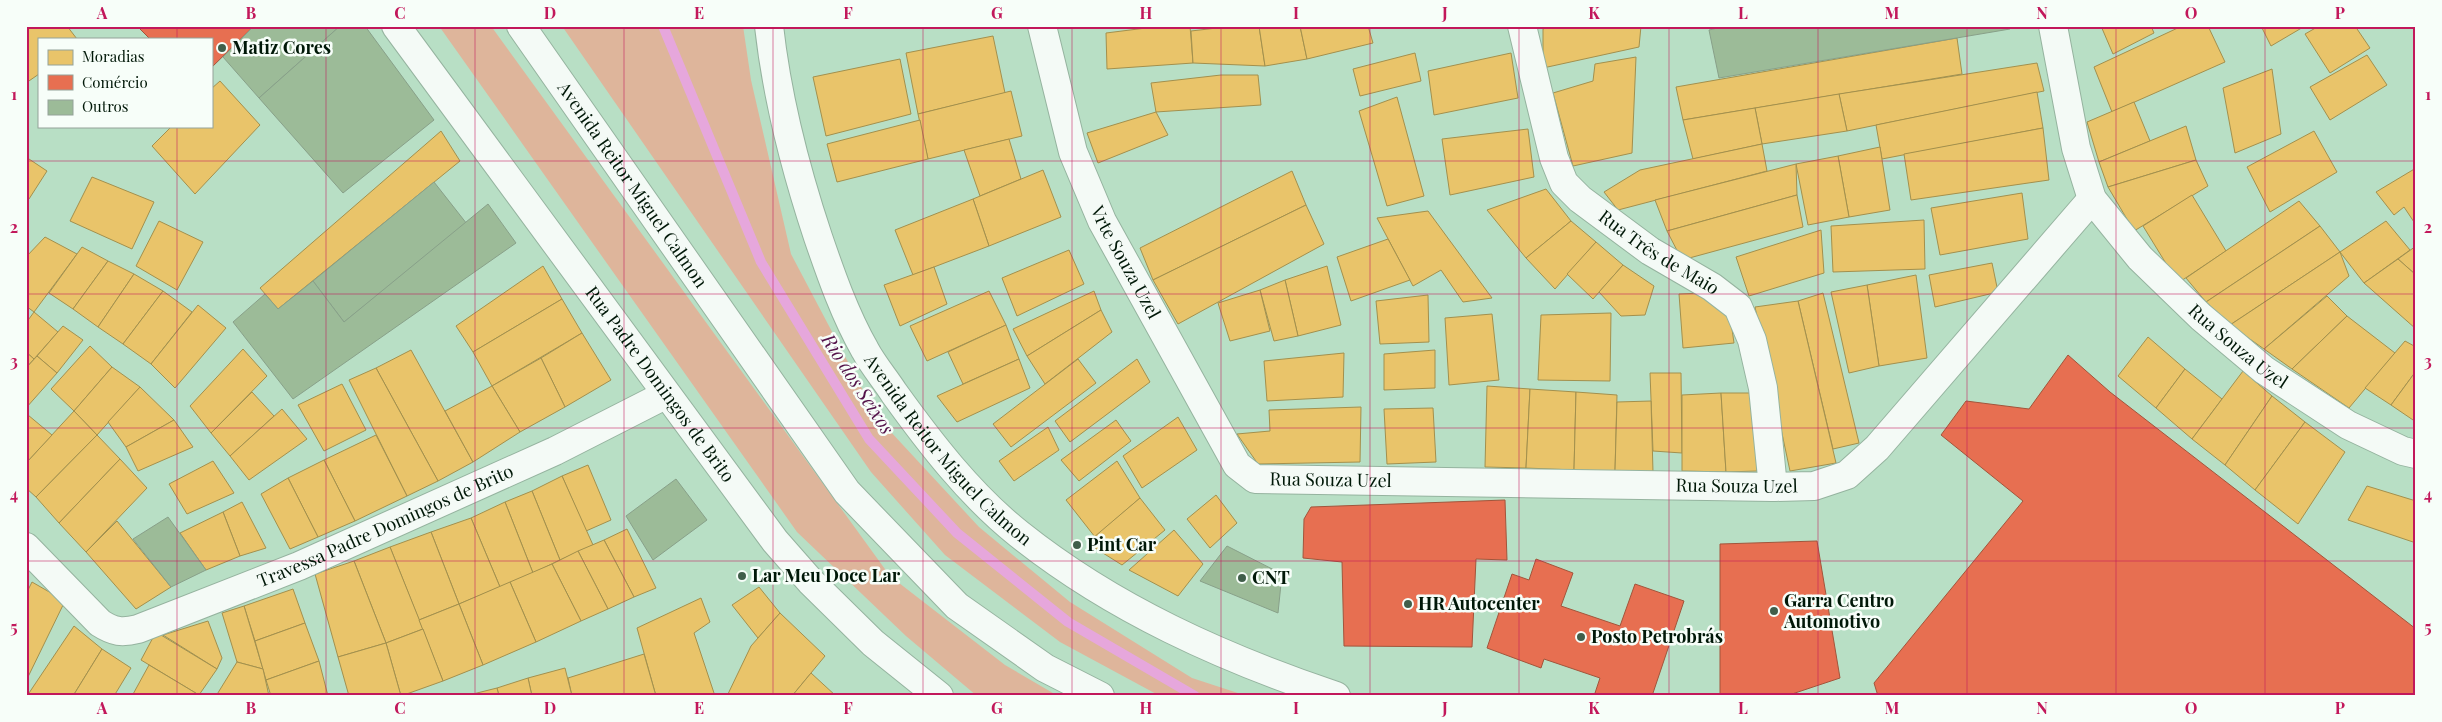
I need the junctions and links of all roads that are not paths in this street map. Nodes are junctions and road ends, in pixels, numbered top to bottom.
1 (521, 26) edge
2 (769, 26) edge
3 (1042, 26) edge
4 (1522, 26) edge
5 (2053, 26) edge
6 (404, 33) edge
7 (2092, 200) junction
8 (665, 395) junction
9 (2416, 454) edge
10 (1255, 479) joint
11 (1773, 486) junction
12 (26, 547) edge
13 (939, 696) edge
14 (1100, 696) edge
15 (1336, 696) edge

1 - 14 street, Avenida Reitor Miguel Calmon
2 - 15 street, Avenida Reitor Miguel Calmon
3 - 10 street, Vrte Souza Uzel
4 - 11 street, Rua Três de Maio
5 - 7 street, Rua Souza Uzel
6 - 8 street, Rua Padre Domingos de Brito
7 - 9 street, Rua Souza Uzel
7 - 11 street, Rua Souza Uzel
8 - 12 street, Travessa Padre Domingos de Brito
8 - 13 street, Rua Padre Domingos de Brito
10 - 11 street, Rua Souza Uzel

